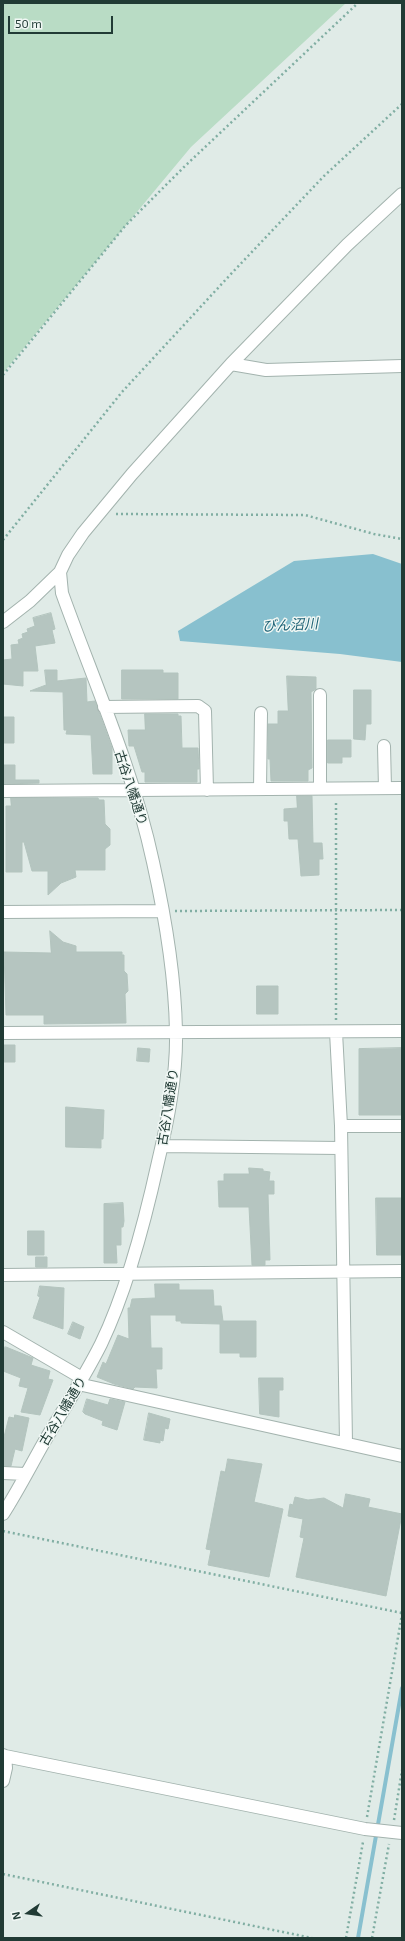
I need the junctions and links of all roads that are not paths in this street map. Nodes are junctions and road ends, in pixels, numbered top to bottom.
1 (401, 196) edge
2 (232, 364) junction
3 (402, 366) edge
4 (60, 572) junction
5 (3, 622) edge
6 (320, 695) dead end
7 (104, 707) junction
8 (262, 713) dead end
9 (384, 746) dead end
10 (320, 788) junction
11 (385, 788) junction
12 (402, 788) edge
13 (260, 789) junction
14 (134, 790) junction
15 (207, 790) junction
16 (3, 791) edge
17 (162, 911) junction
18 (3, 912) edge
19 (402, 1031) edge
20 (176, 1032) junction
21 (336, 1032) junction
22 (3, 1033) edge
23 (341, 1126) junction
24 (402, 1126) edge
25 (162, 1146) junction
26 (340, 1148) junction
27 (402, 1271) edge
28 (344, 1272) junction
29 (128, 1274) junction
30 (3, 1275) edge
31 (3, 1332) edge
32 (80, 1381) junction
33 (346, 1443) junction
34 (402, 1456) edge
35 (3, 1473) edge
36 (26, 1474) junction
37 (3, 1514) edge
38 (4, 1755) edge
39 (3, 1781) edge
40 (397, 1832) edge

1 - 2 street
2 - 3 street
2 - 4 street
4 - 5 street
4 - 7 street, 古谷八幡通り
6 - 10 street
7 - 14 street, 古谷八幡通り
7 - 15 street
8 - 13 street
9 - 11 street
10 - 11 street
10 - 13 street
11 - 12 street
13 - 15 street
14 - 15 street
14 - 16 street
14 - 17 street, 古谷八幡通り
17 - 18 street
17 - 20 street, 古谷八幡通り
19 - 21 street
20 - 21 street
20 - 22 street
20 - 25 street, 古谷八幡通り
21 - 23 street
23 - 24 street
23 - 26 street
25 - 26 street
25 - 29 street, 古谷八幡通り
26 - 28 street
27 - 28 street
28 - 29 street
28 - 33 street
29 - 30 street
29 - 32 street, 古谷八幡通り
31 - 32 street
32 - 33 street
32 - 36 street, 古谷八幡通り
33 - 34 street
35 - 36 street
36 - 37 street, 古谷八幡通り
38 - 39 street
38 - 40 street

